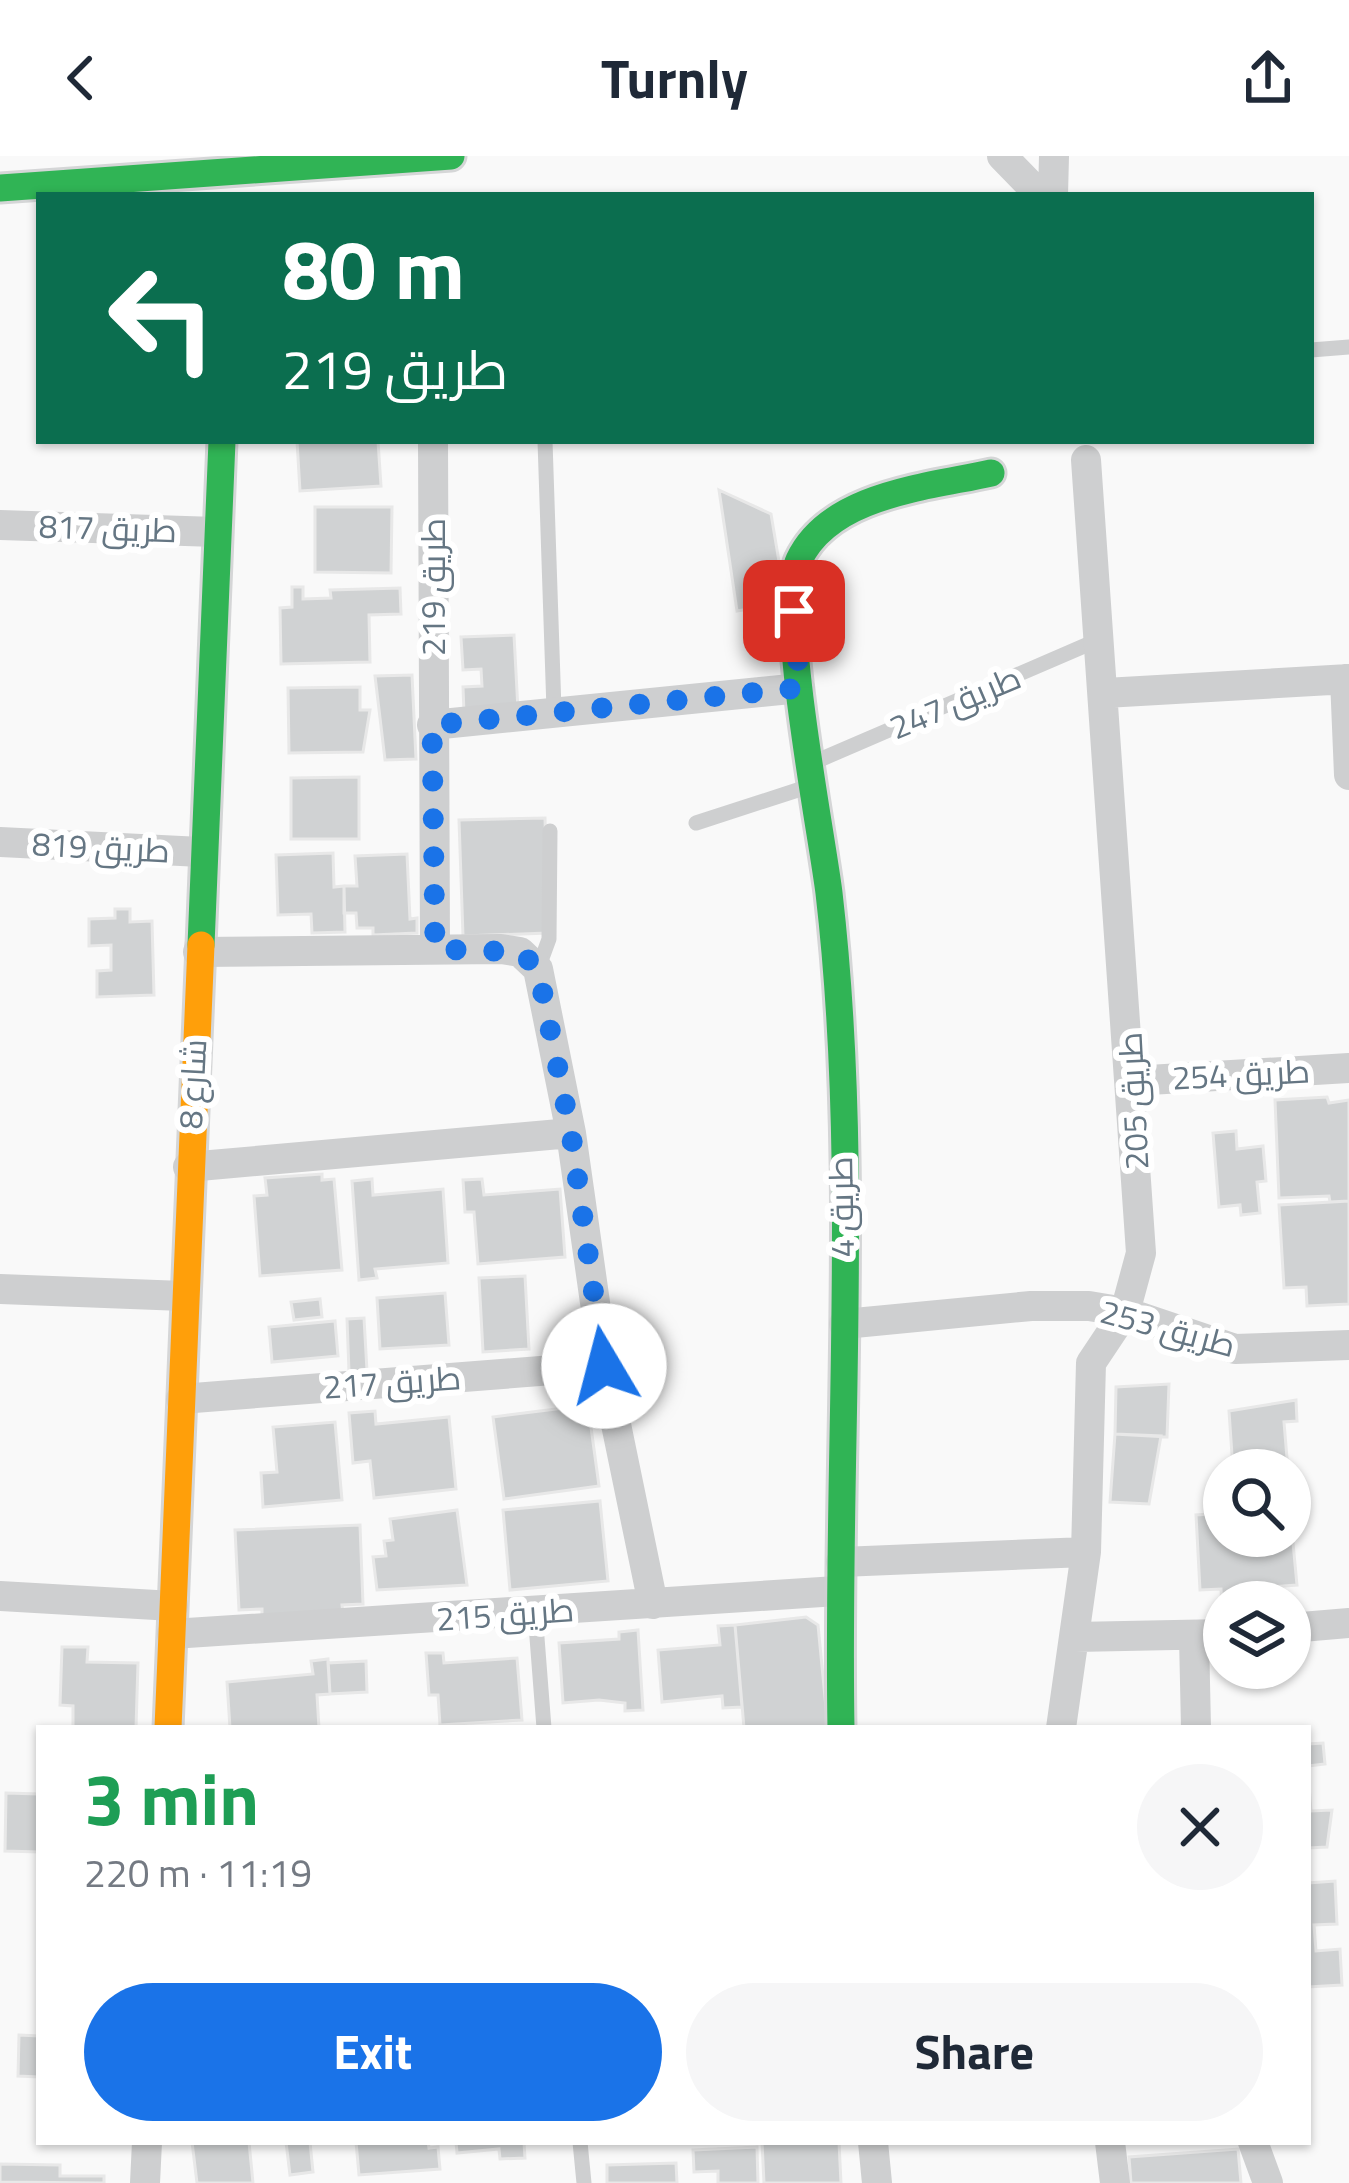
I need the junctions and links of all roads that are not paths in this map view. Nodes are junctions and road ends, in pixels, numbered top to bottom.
1 (451, 156) edge
2 (1002, 156) edge
3 (1054, 156) edge
4 (290, 165) junction
5 (14, 187) edge
6 (263, 192) edge
7 (1037, 192) edge
8 (1053, 192) edge
9 (1349, 346) edge
10 (1314, 350) edge
11 (222, 444) edge
12 (434, 444) edge
13 (545, 444) edge
14 (1086, 460) dead end
15 (992, 473) dead end
16 (0, 525) edge
17 (216, 532) junction
18 (1101, 639) junction
19 (1347, 679) edge
20 (800, 688) junction
21 (1106, 693) junction
22 (554, 710) junction
23 (432, 725) junction
24 (811, 775) junction
25 (1349, 775) edge
26 (696, 823) dead end
27 (550, 831) dead end
28 (0, 842) edge
29 (201, 852) junction
30 (435, 949) junction
31 (198, 952) junction
32 (529, 960) junction
33 (1349, 1068) edge
34 (1132, 1081) junction
35 (571, 1133) junction
36 (188, 1167) junction
37 (0, 1288) edge
38 (183, 1297) junction
39 (1125, 1312) junction
40 (844, 1324) junction
41 (1349, 1345) edge
42 (604, 1366) junction
43 (181, 1399) junction
44 (1086, 1552) junction
45 (839, 1576) junction
46 (0, 1596) edge
47 (653, 1604) junction
48 (535, 1612) junction
49 (173, 1620) junction
50 (1349, 1623) edge
51 (1311, 1626) edge
52 (1203, 1635) edge
53 (1075, 1636) junction
54 (1203, 1678) edge
55 (168, 1725) edge
56 (544, 1725) edge
57 (841, 1725) edge
58 (1061, 1725) edge
59 (1196, 1725) edge
60 (147, 2145) edge
61 (580, 2145) edge
62 (873, 2145) edge
63 (1110, 2145) edge
64 (1254, 2145) edge
65 (145, 2183) edge
66 (584, 2183) edge
67 (877, 2183) edge
68 (1115, 2183) edge
69 (1268, 2183) edge

1 - 4 street
2 - 7 street
3 - 8 street
4 - 5 street
4 - 6 street
9 - 10 lane
11 - 17 street, شارع 8
12 - 23 street, طريق 219
13 - 22 lane
14 - 18 street, طريق 205
15 - 20 street, طريق 4
16 - 17 street, طريق 817
17 - 29 street, شارع 8
18 - 21 street, طريق 205
18 - 24 lane, طريق 247
19 - 21 street
19 - 25 street
20 - 22 street
20 - 24 street, طريق 4
21 - 34 street, طريق 205
22 - 23 street
23 - 30 street, طريق 219
24 - 26 lane, طريق 247
24 - 40 street, طريق 4
27 - 32 lane
28 - 29 street, طريق 819
29 - 31 street, شارع 8
30 - 31 street
30 - 32 street
31 - 36 street, شارع 8
32 - 35 street
33 - 34 street, طريق 254
34 - 39 street, طريق 205
35 - 36 street
35 - 42 street
36 - 38 street, شارع 8
37 - 38 street
38 - 43 street, شارع 8
39 - 40 street, طريق 253
39 - 41 street, طريق 253
39 - 44 street, طريق 205
40 - 45 street, طريق 4
42 - 43 street, طريق 217
42 - 47 street
43 - 49 street, شارع 8
44 - 45 street, طريق 215
44 - 53 street, طريق 205
45 - 47 street, طريق 215
45 - 57 street, طريق 4
46 - 49 street, طريق 215
47 - 48 street, طريق 215
48 - 49 street, طريق 215
48 - 56 lane
49 - 55 street, شارع 8
50 - 51 street
52 - 53 street
53 - 58 street, طريق 205
54 - 59 street
60 - 65 street
61 - 66 lane
62 - 67 street
63 - 68 street
64 - 69 street

